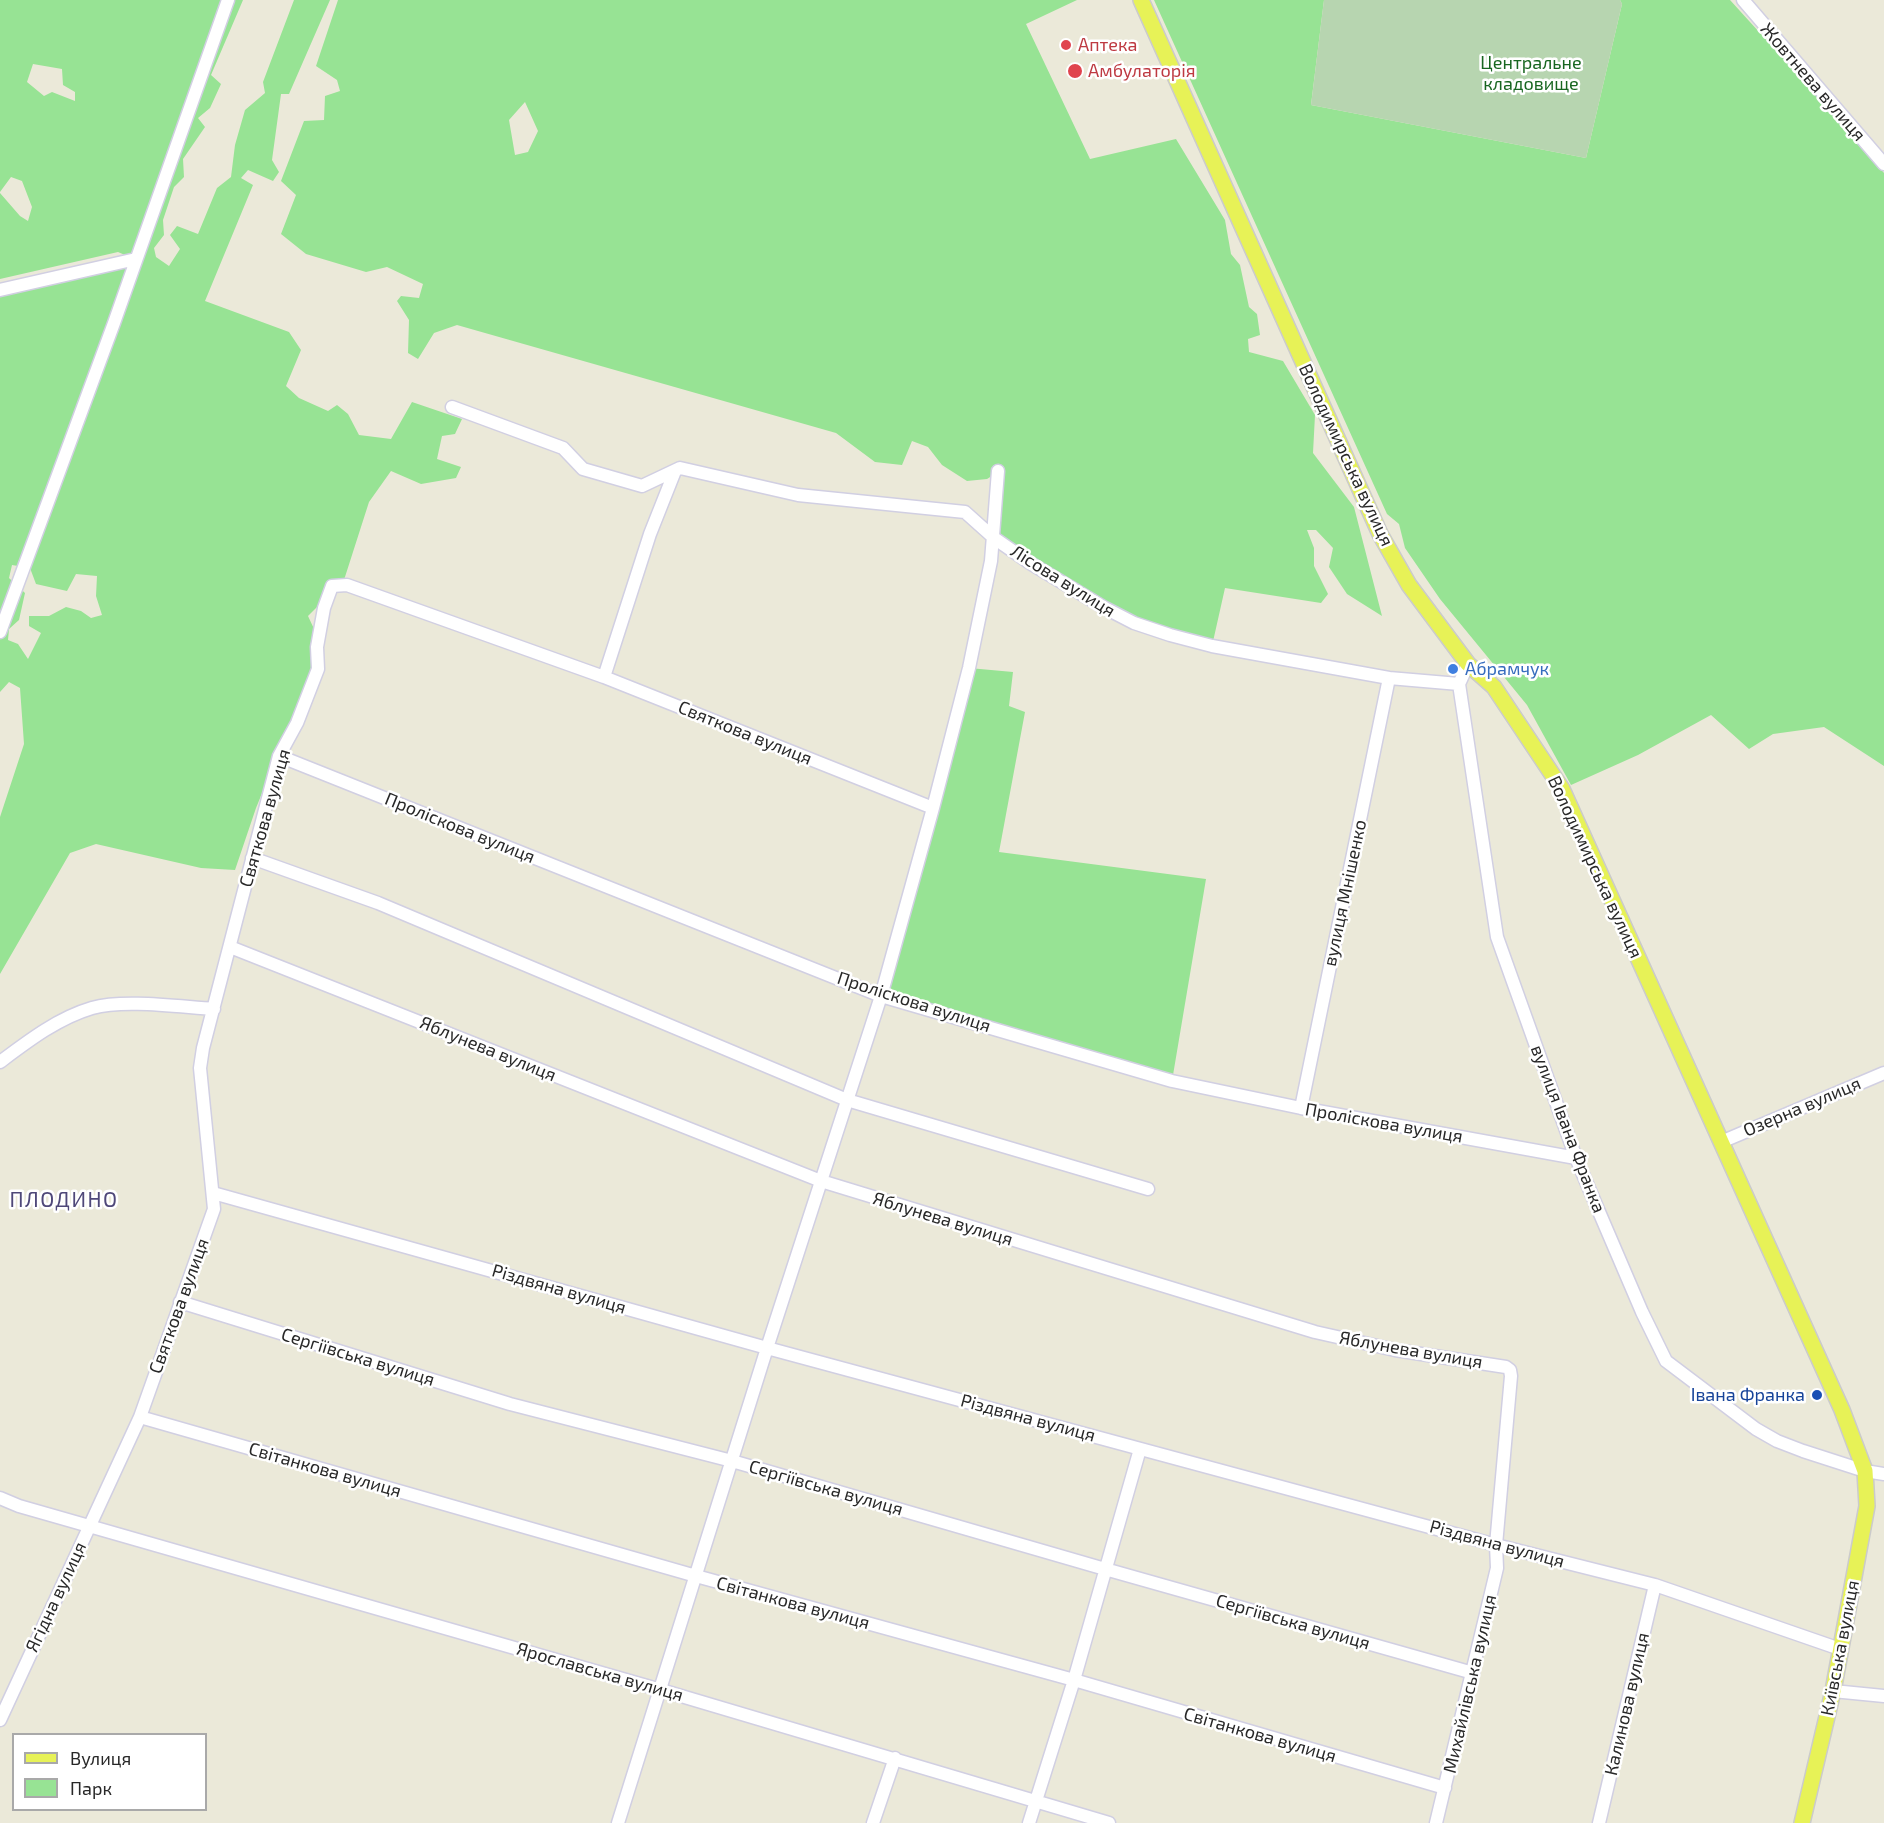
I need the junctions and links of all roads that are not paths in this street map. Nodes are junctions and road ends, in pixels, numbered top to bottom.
1 (228, 0) edge
2 (1141, 0) edge
3 (1743, 0) edge
4 (1884, 164) edge
5 (136, 259) junction
6 (0, 290) edge
7 (452, 407) dead end
8 (675, 471) junction
9 (998, 471) dead end
10 (994, 538) junction
11 (0, 632) edge
12 (1468, 664) junction
13 (604, 677) junction
14 (1389, 678) junction
15 (1459, 684) junction
16 (279, 756) junction
17 (933, 808) junction
18 (252, 858) junction
19 (230, 947) junction
20 (881, 996) junction
21 (214, 1009) junction
22 (0, 1062) edge
23 (1884, 1073) edge
24 (847, 1100) junction
25 (1301, 1108) junction
26 (1720, 1142) junction
27 (1576, 1158) junction
28 (820, 1181) junction
29 (1148, 1189) dead end
30 (213, 1193) junction
31 (180, 1302) junction
32 (767, 1348) junction
33 (140, 1417) junction
34 (1140, 1449) junction
35 (732, 1461) junction
36 (1865, 1470) junction
37 (1884, 1474) edge
38 (0, 1498) edge
39 (89, 1526) junction
40 (1496, 1545) junction
41 (1106, 1569) junction
42 (696, 1576) junction
43 (1655, 1585) junction
44 (1840, 1649) junction
45 (1473, 1673) junction
46 (1074, 1680) junction
47 (661, 1690) junction
48 (1833, 1691) junction
49 (1884, 1696) edge
50 (0, 1720) edge
51 (895, 1758) junction
52 (1445, 1788) junction
53 (1036, 1801) junction
54 (618, 1823) edge
55 (873, 1823) edge
56 (1029, 1823) edge
57 (1109, 1823) edge
58 (1436, 1823) edge
59 (1599, 1823) edge
60 (1802, 1823) edge

1 - 5 street
2 - 12 main road, Володимирська вулиця
3 - 4 street, Жовтнева вулиця
5 - 6 street
5 - 11 street
7 - 8 street, Лісова вулиця
8 - 10 street, Лісова вулиця
8 - 13 street
9 - 10 street
10 - 14 street, Лісова вулиця
10 - 17 street
12 - 15 street
12 - 26 main road, Володимирська вулиця
13 - 16 street, Святкова вулиця
13 - 17 street, Святкова вулиця
14 - 15 street, Лісова вулиця
14 - 25 street, вулиця Мнішенко
15 - 27 street, вулиця Івана Франка
16 - 18 street, Святкова вулиця
16 - 20 street, Проліскова вулиця
17 - 20 street
18 - 19 street, Святкова вулиця
18 - 24 street
19 - 21 street, Святкова вулиця
19 - 28 street, Яблунева вулиця
20 - 24 street
20 - 25 street, Проліскова вулиця
21 - 22 street
21 - 30 street, Святкова вулиця
23 - 26 street, Озерна вулиця
24 - 28 street
24 - 29 street
25 - 27 street, Проліскова вулиця
26 - 36 main road, Володимирська вулиця
27 - 36 street, вулиця Івана Франка
28 - 32 street
28 - 40 street, Яблунева вулиця
30 - 31 street, Святкова вулиця
30 - 32 street, Різдвяна вулиця
31 - 33 street, Святкова вулиця
31 - 35 street, Сергіївська вулиця
32 - 34 street, Різдвяна вулиця
32 - 35 street
33 - 39 street, Святкова вулиця
33 - 42 street, Світанкова вулиця
34 - 40 street, Різдвяна вулиця
34 - 41 street
35 - 41 street, Сергіївська вулиця
35 - 42 street
36 - 37 street, вулиця Івана Франка
36 - 44 main road, Київська вулиця
38 - 39 street, Ягідна вулиця
39 - 47 street, Ярославська вулиця
39 - 50 street, Ягідна вулиця
40 - 43 street, Різдвяна вулиця
40 - 45 street, Михайлівська вулиця
41 - 45 street, Сергіївська вулиця
41 - 46 street
42 - 46 street, Світанкова вулиця
42 - 47 street
43 - 44 street, Різдвяна вулиця
43 - 59 street, Калинова вулиця
44 - 48 main road, Київська вулиця
45 - 52 street, Михайлівська вулиця
46 - 52 street, Світанкова вулиця
46 - 53 street
47 - 51 street, Ярославська вулиця
47 - 54 street
48 - 49 street
48 - 60 main road, Київська вулиця
51 - 53 street, Ярославська вулиця
51 - 55 street
52 - 58 street, Михайлівська вулиця
53 - 56 street
53 - 57 street, Ярославська вулиця

